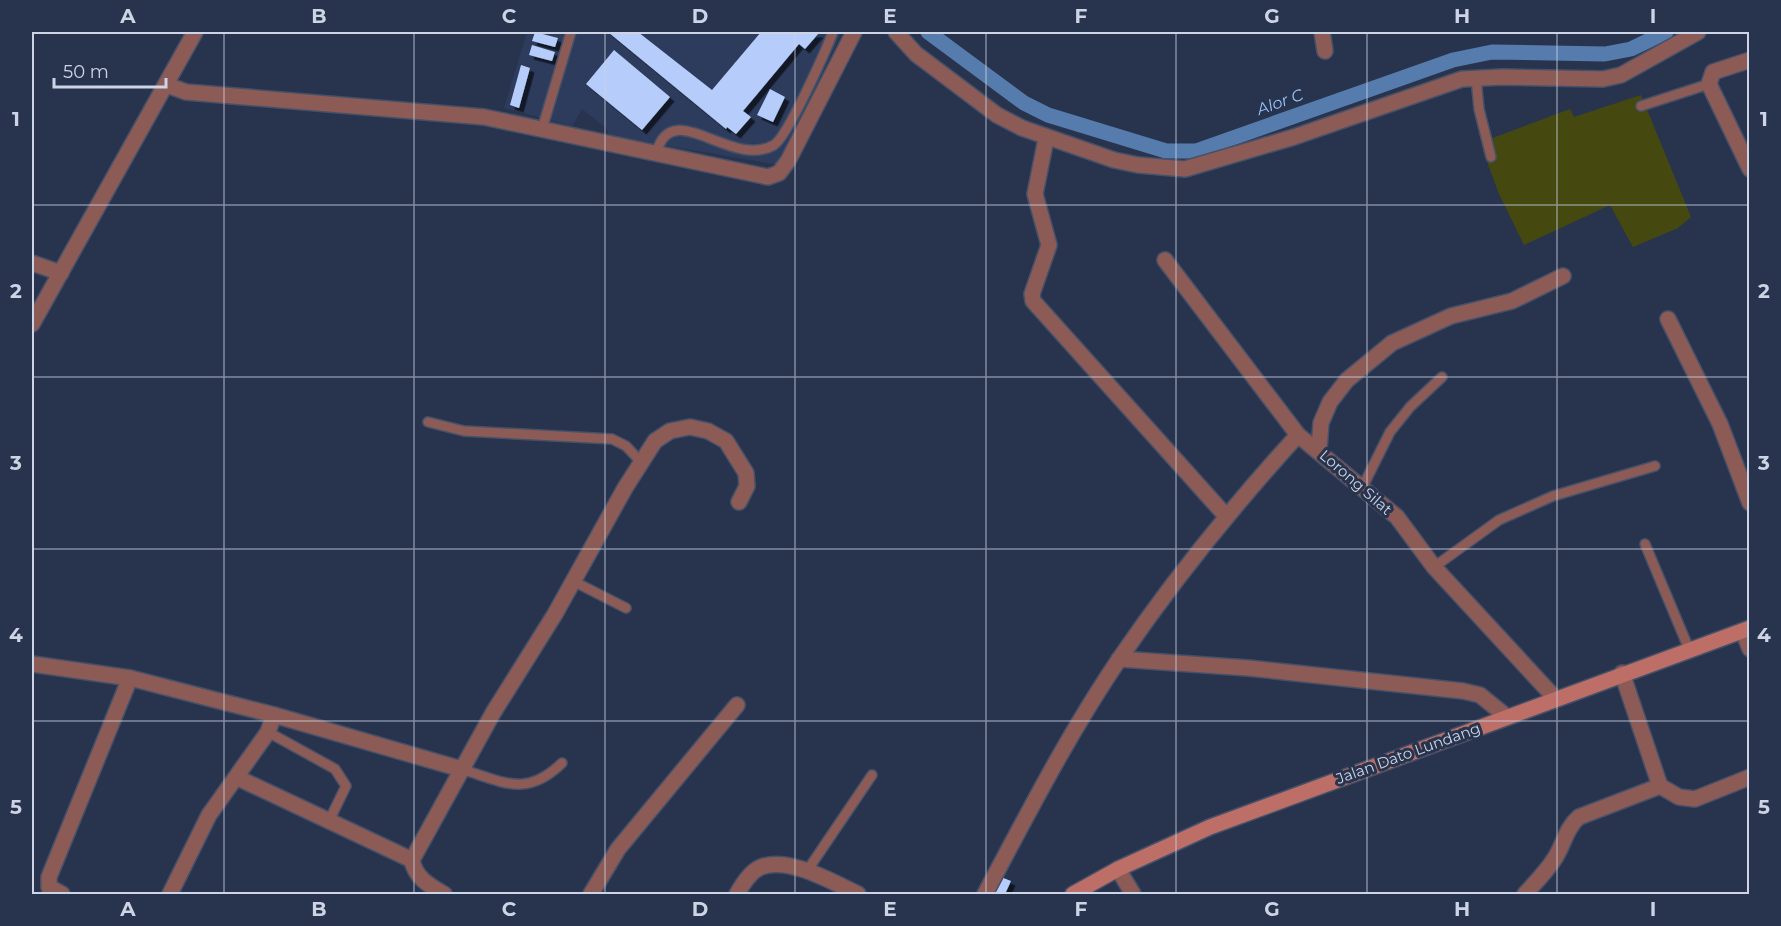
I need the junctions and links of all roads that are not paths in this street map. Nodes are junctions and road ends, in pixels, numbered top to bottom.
1 (195, 32) edge
2 (572, 32) edge
3 (834, 32) edge
4 (854, 32) edge
5 (896, 32) edge
6 (1322, 32) edge
7 (1698, 32) edge
8 (1325, 51) dead end
9 (1749, 60) edge
10 (1476, 78) junction
11 (1709, 84) junction
12 (167, 85) junction
13 (1641, 106) dead end
14 (542, 129) junction
15 (1046, 139) junction
16 (656, 154) junction
17 (1491, 157) dead end
18 (1749, 169) edge
19 (1165, 260) dead end
20 (32, 263) edge
21 (61, 273) junction
22 (1563, 276) dead end
23 (1668, 319) dead end
24 (32, 324) edge
25 (1442, 377) dead end
26 (428, 422) dead end
27 (1298, 435) junction
28 (1318, 449) junction
29 (641, 462) junction
30 (1655, 466) dead end
31 (1363, 486) junction
32 (739, 502) dead end
33 (1749, 503) edge
34 (1226, 516) junction
35 (1645, 544) dead end
36 (1434, 567) junction
37 (573, 580) junction
38 (626, 608) dead end
39 (1746, 629) edge
40 (1689, 649) junction
41 (1749, 649) edge
42 (1119, 659) junction
43 (32, 664) edge
44 (1622, 673) junction
45 (130, 678) junction
46 (1555, 698) junction
47 (737, 705) dead end
48 (274, 715) junction
49 (1507, 717) junction
50 (268, 732) junction
51 (562, 764) dead end
52 (461, 769) junction
53 (872, 775) dead end
54 (1749, 777) edge
55 (238, 778) junction
56 (1660, 786) junction
57 (329, 821) junction
58 (412, 860) junction
59 (1118, 869) junction
60 (807, 871) junction
61 (62, 894) edge
62 (170, 894) edge
63 (444, 894) edge
64 (591, 894) edge
65 (737, 894) edge
66 (858, 894) edge
67 (985, 894) edge
68 (1073, 894) edge
69 (1133, 894) edge
70 (1525, 894) edge

1 - 12 street
2 - 14 lane
3 - 16 lane
4 - 16 street
5 - 15 street
6 - 8 street
7 - 10 street
9 - 11 street
10 - 15 street
10 - 17 lane
11 - 13 lane
11 - 18 street
12 - 14 street
12 - 21 street
14 - 16 street
15 - 34 street
19 - 27 street, Lorong Silat
20 - 21 street
21 - 24 street
22 - 28 street
23 - 33 street
25 - 31 lane
26 - 29 lane
27 - 28 street, Lorong Silat
27 - 34 street
28 - 31 street, Lorong Silat
29 - 32 street
29 - 37 street
30 - 36 lane
31 - 36 street, Lorong Silat
34 - 42 street
35 - 40 lane
36 - 46 street, Lorong Silat
37 - 38 lane
37 - 52 street
39 - 40 main road, Jalan Dato Lundang
39 - 41 street
40 - 44 main road, Jalan Dato Lundang
42 - 49 street
42 - 67 street
43 - 45 street
44 - 46 main road, Jalan Dato Lundang
44 - 56 street
45 - 48 street
45 - 61 street
46 - 49 main road, Jalan Dato Lundang
47 - 64 street
48 - 50 street
48 - 52 street
49 - 59 main road, Jalan Dato Lundang
50 - 55 street
50 - 57 lane
51 - 52 lane
52 - 58 street
53 - 60 lane
54 - 56 street
55 - 57 street
55 - 62 street
56 - 70 street
57 - 58 street
58 - 63 street
59 - 68 main road, Jalan Dato Lundang
59 - 69 street
60 - 65 street
60 - 66 street

